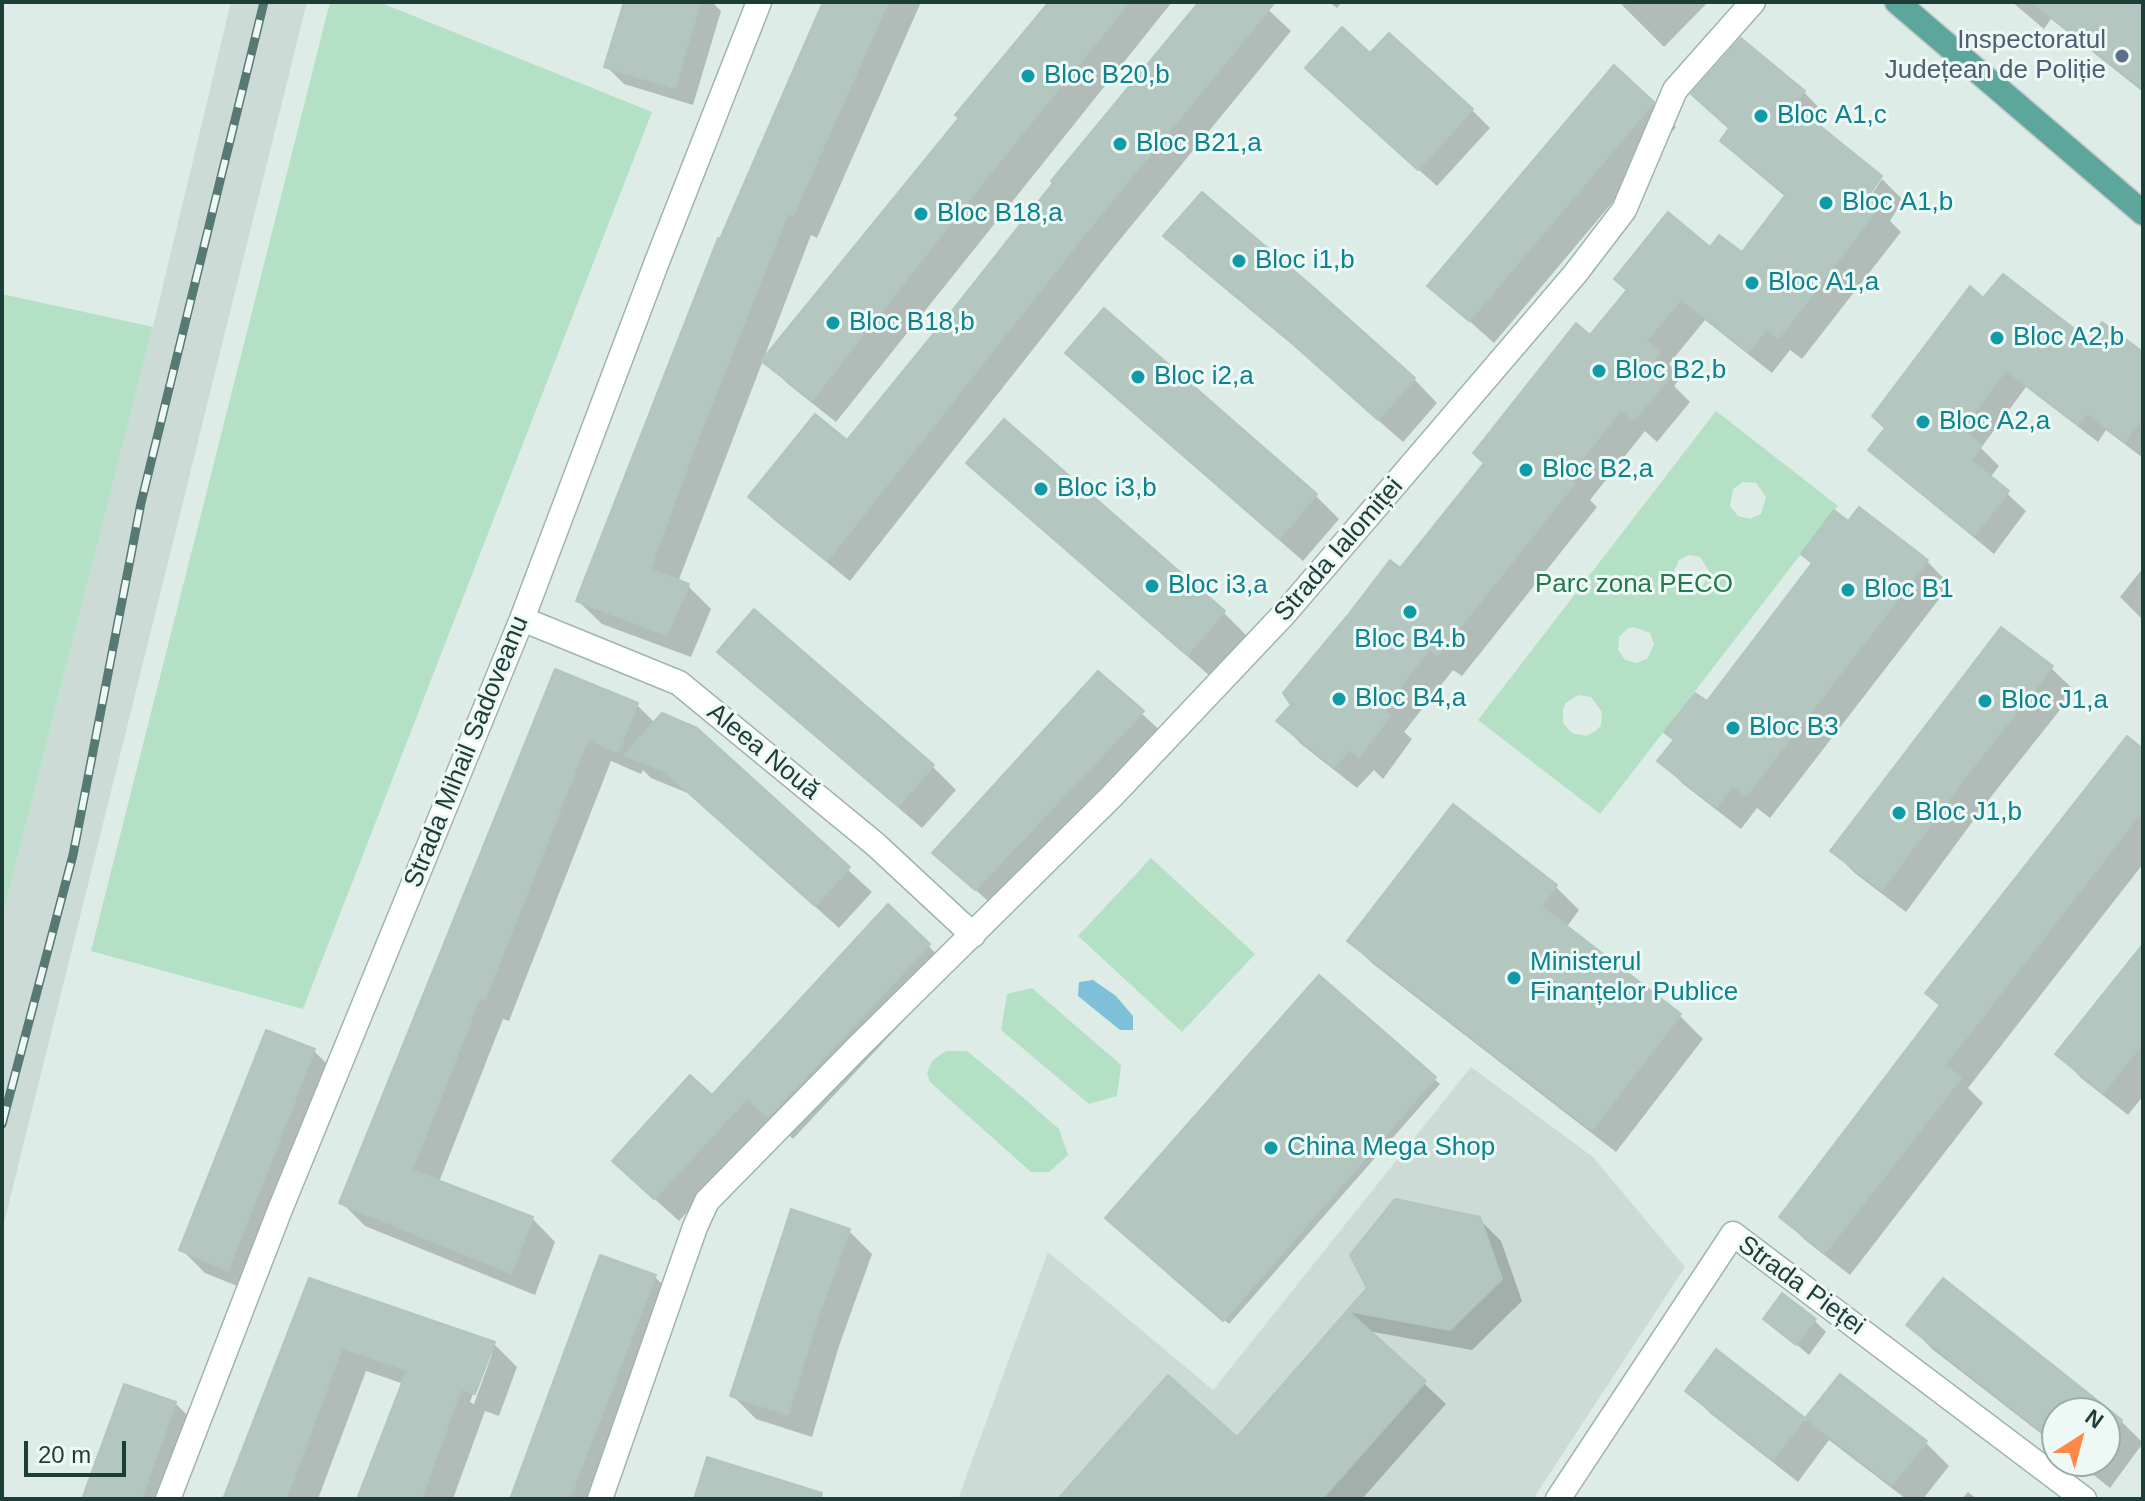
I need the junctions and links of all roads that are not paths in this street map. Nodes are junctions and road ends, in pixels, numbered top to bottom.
1 (759, 2) edge
2 (1753, 2) edge
3 (1897, 2) edge
4 (2143, 213) edge
5 (522, 619) junction
6 (973, 935) junction
7 (168, 1499) edge
8 (600, 1499) edge
9 (1558, 1499) edge
10 (2084, 1499) edge

1 - 5 street, Strada Mihail Sadoveanu
2 - 6 street, Strada Ialomiței
3 - 4 main road
5 - 6 street, Aleea Nouă
5 - 7 street, Strada Mihail Sadoveanu
6 - 8 street, Strada Ialomiței
9 - 10 street, Strada Pieței

